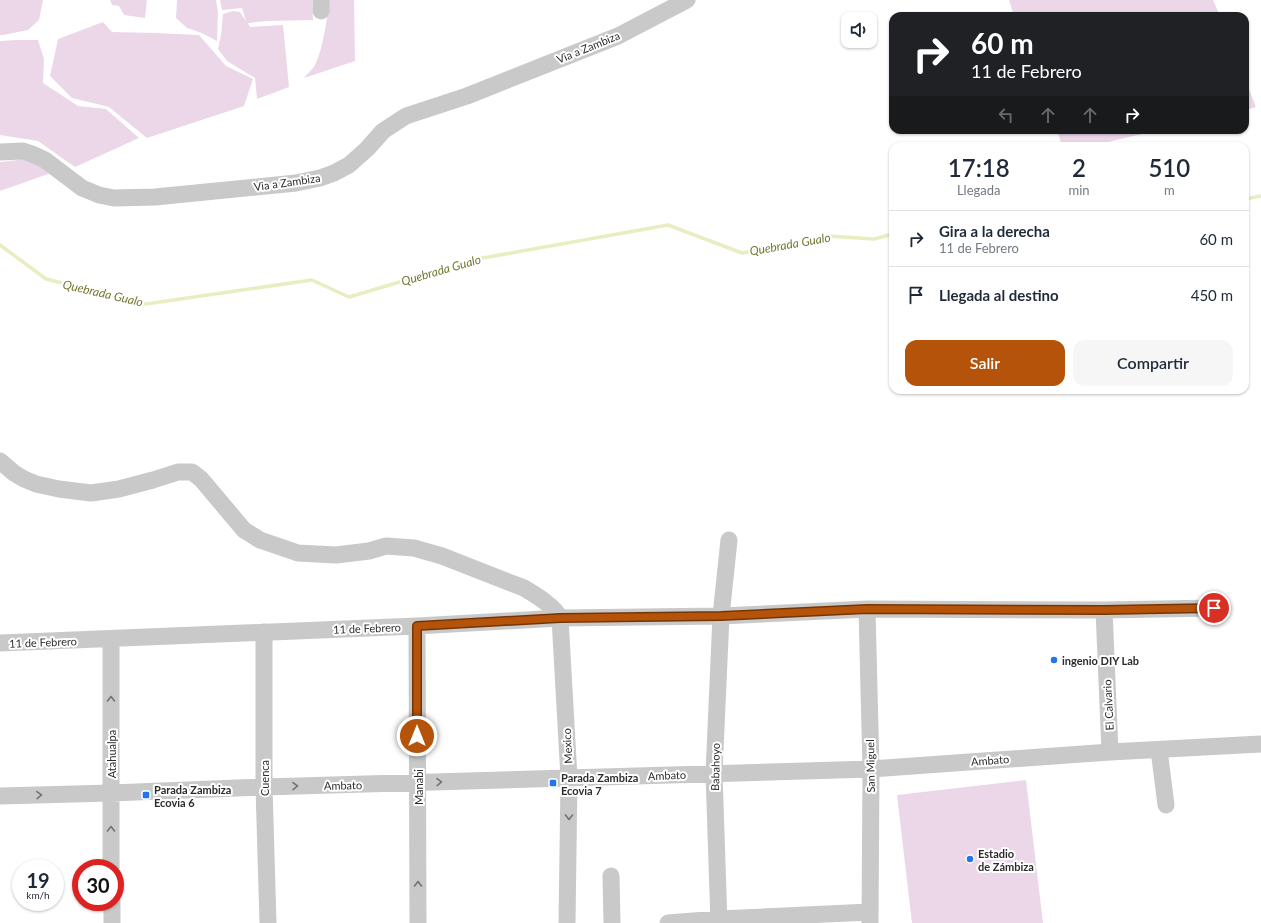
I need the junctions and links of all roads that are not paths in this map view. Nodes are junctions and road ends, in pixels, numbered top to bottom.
1 (687, 0) edge
2 (0, 152) edge
3 (0, 461) edge
4 (729, 540) dead end
5 (1214, 608) dead end
6 (867, 609) junction
7 (1104, 610) junction
8 (721, 616) junction
9 (560, 618) junction
10 (417, 626) junction
11 (264, 632) junction
12 (111, 639) junction
13 (0, 643) edge
14 (1261, 744) edge
15 (1159, 750) junction
16 (1110, 752) junction
17 (871, 769) junction
18 (714, 773) junction
19 (569, 778) junction
20 (418, 783) junction
21 (264, 787) junction
22 (111, 793) junction
23 (0, 796) edge
24 (1166, 805) dead end
25 (112, 859) edge
26 (611, 876) dead end
27 (112, 911) edge
28 (870, 918) edge
29 (719, 921) edge
30 (112, 923) edge
31 (268, 923) edge
32 (418, 923) edge
33 (567, 923) edge
34 (612, 923) edge
35 (668, 923) edge

1 - 2 street, Via a Zambiza
3 - 9 street
4 - 8 street, Babahoyo
5 - 7 street, 11 de Febrero
6 - 7 street, 11 de Febrero
6 - 8 street, 11 de Febrero
6 - 17 street, San Miguel
7 - 16 street, El Calvario
8 - 9 street, 11 de Febrero
8 - 18 street, Babahoyo
9 - 10 street, 11 de Febrero
9 - 19 street, Mexico
10 - 11 street, 11 de Febrero
10 - 20 street, Manabi
11 - 12 street, 11 de Febrero
11 - 21 street, Cuenca
12 - 13 street, 11 de Febrero
22 -> 12 street, Atahualpa
14 - 15 street, Ambato
15 - 16 street, Ambato
15 - 24 street
16 - 17 street, Ambato
17 - 18 street, Ambato
17 - 28 street, San Miguel
18 - 19 street, Ambato
18 - 29 street, Babahoyo
20 -> 19 street, Ambato
19 -> 33 street, Mexico
21 -> 20 street, Ambato
32 -> 20 street, Manabi
21 - 22 street, Ambato
21 - 31 street, Cuenca
23 -> 22 street, Ambato
25 -> 22 street, Atahualpa
26 - 34 street
27 - 30 street
28 - 29 street
29 - 35 street

